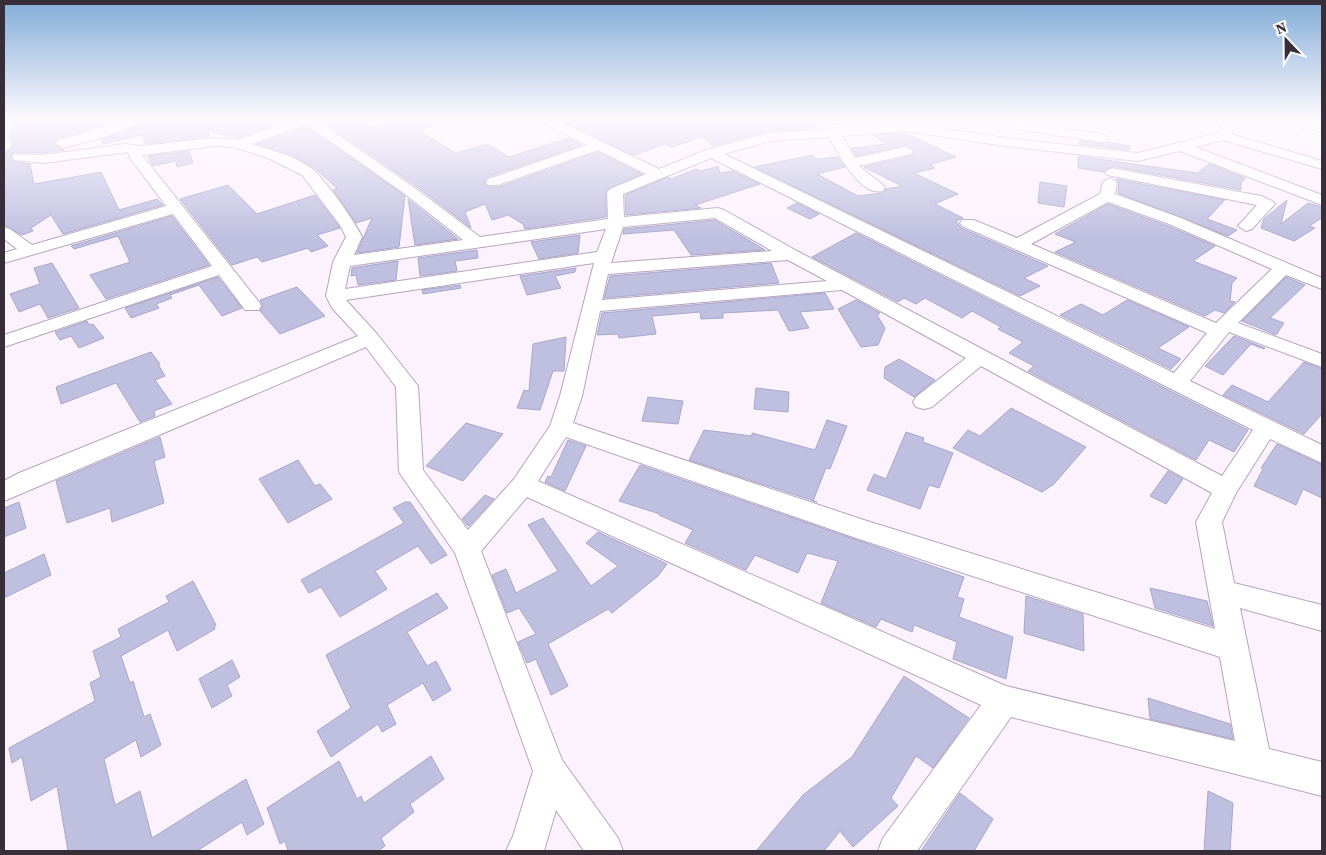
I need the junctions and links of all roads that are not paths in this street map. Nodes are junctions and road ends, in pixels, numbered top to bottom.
1 (139, 160) edge
2 (283, 160) edge
3 (364, 160) edge
4 (557, 160) edge
5 (629, 160) edge
6 (693, 160) edge
7 (725, 160) edge
8 (850, 160) edge
9 (870, 160) edge
10 (1111, 160) edge
11 (1217, 160) edge
12 (1305, 160) edge
13 (852, 164) junction
14 (1322, 165) edge
15 (1112, 172) junction
16 (657, 174) junction
17 (494, 182) dead end
18 (878, 188) dead end
19 (1107, 196) junction
20 (1322, 200) edge
21 (176, 208) junction
22 (616, 223) junction
23 (968, 223) dead end
24 (1246, 226) dead end
25 (4, 232) edge
26 (477, 243) junction
27 (1016, 245) junction
28 (29, 250) junction
29 (791, 255) junction
30 (4, 258) edge
31 (342, 262) junction
32 (602, 262) junction
33 (223, 268) junction
34 (1283, 268) junction
35 (843, 284) junction
36 (1322, 284) edge
37 (335, 296) junction
38 (252, 306) dead end
39 (591, 306) junction
40 (1223, 328) junction
41 (370, 338) junction
42 (4, 341) edge
43 (980, 357) junction
44 (1322, 361) edge
45 (1177, 383) junction
46 (924, 402) dead end
47 (561, 427) junction
48 (1266, 428) junction
49 (1322, 455) edge
50 (523, 485) junction
51 (1226, 489) junction
52 (4, 492) edge
53 (467, 549) junction
54 (1224, 592) junction
55 (1322, 618) edge
56 (1233, 648) junction
57 (1004, 700) junction
58 (1255, 761) junction
59 (550, 771) junction
60 (1322, 779) edge
61 (524, 851) edge
62 (605, 851) edge
63 (896, 851) edge

1 - 21 street
2 - 31 street
3 - 26 street
4 - 17 street
5 - 16 street
6 - 16 street
7 - 45 street
8 - 13 street
9 - 13 street
10 - 15 street
11 - 20 street
12 - 14 street
13 - 18 street
15 - 19 street
15 - 24 street
16 - 22 street
19 - 27 street
19 - 34 street
21 - 28 street
21 - 33 street
22 - 26 street
22 - 29 street
22 - 32 street
23 - 27 street
25 - 28 street
26 - 31 street
27 - 40 street
28 - 30 street
29 - 32 street
29 - 35 street
31 - 37 street
32 - 37 street
32 - 39 street
33 - 38 street
33 - 42 street
34 - 36 street
34 - 40 street
35 - 39 street
35 - 43 street
37 - 41 street
39 - 47 street
40 - 44 street
40 - 45 street
41 - 52 street
41 - 53 street
43 - 46 street
43 - 51 street
45 - 48 street
47 - 50 street
47 - 56 street
48 - 49 street
48 - 51 street
50 - 53 street
50 - 57 street
51 - 54 street
53 - 59 street
54 - 55 street
54 - 56 street
56 - 58 street
57 - 58 street
57 - 63 street
58 - 60 street
59 - 61 street
59 - 62 street

